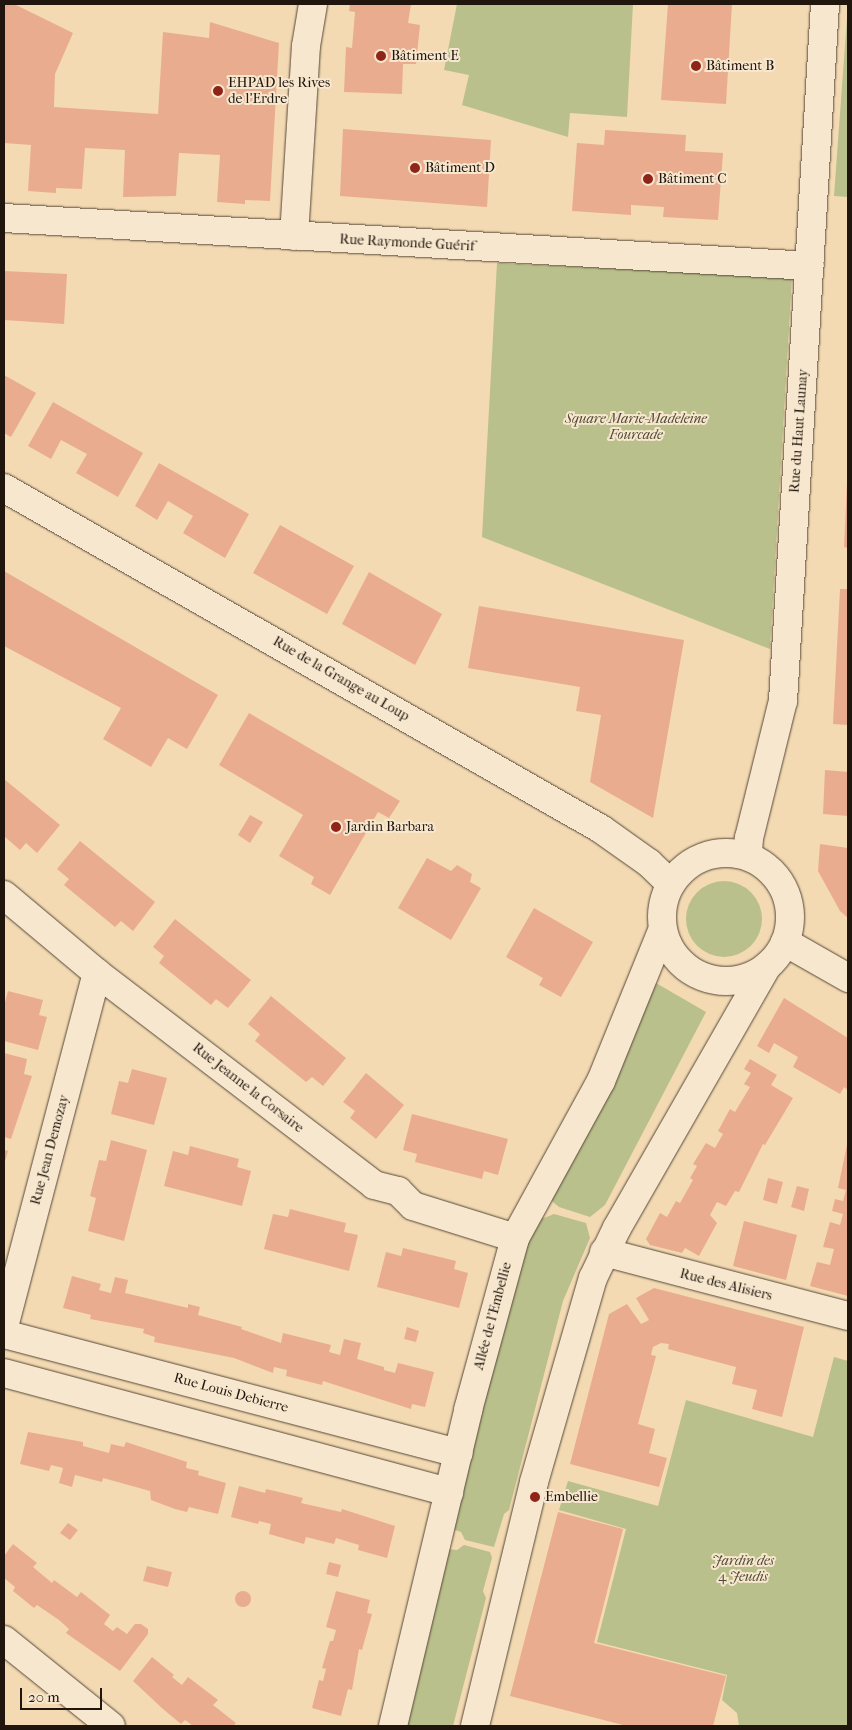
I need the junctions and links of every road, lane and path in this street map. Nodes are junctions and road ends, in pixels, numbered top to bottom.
1 (313, 4) edge
2 (825, 4) edge
3 (4, 218) edge
4 (294, 236) junction
5 (810, 266) junction
6 (4, 488) edge
7 (748, 855) junction
8 (670, 883) junction
9 (4, 895) edge
10 (662, 931) junction
11 (785, 942) junction
12 (768, 966) junction
13 (97, 973) junction
14 (848, 978) edge
15 (515, 1238) junction
16 (604, 1252) junction
17 (848, 1316) edge
18 (4, 1327) edge
19 (4, 1334) edge
20 (4, 1373) edge
21 (459, 1453) junction
22 (449, 1492) junction
23 (4, 1640) edge
24 (111, 1726) edge
25 (393, 1726) edge
26 (476, 1726) edge

1 - 4 street
2 - 5 street, Rue du Haut Launay
3 - 4 street, Rue Raymonde Guérif
4 - 5 street, Rue Raymonde Guérif
5 - 7 street, Rue du Haut Launay
6 - 8 street, Rue de la Grange au Loup
7 - 8 street
7 - 11 street
8 - 10 street
9 - 13 street, Rue Jeanne la Corsaire
10 - 12 street
10 - 15 street, Allée de l'Embellie
11 - 12 street
11 - 14 street
12 - 16 street
13 - 15 street, Rue Jeanne la Corsaire
13 - 18 street, Rue Jean Demozay
15 - 21 street, Allée de l'Embellie
16 - 17 street, Rue des Alisiers
16 - 26 street
19 - 21 street, Rue Louis Debierre
20 - 22 street
21 - 22 street, Allée de l'Embellie
22 - 25 street, Allée de l'Embellie
23 - 24 street

